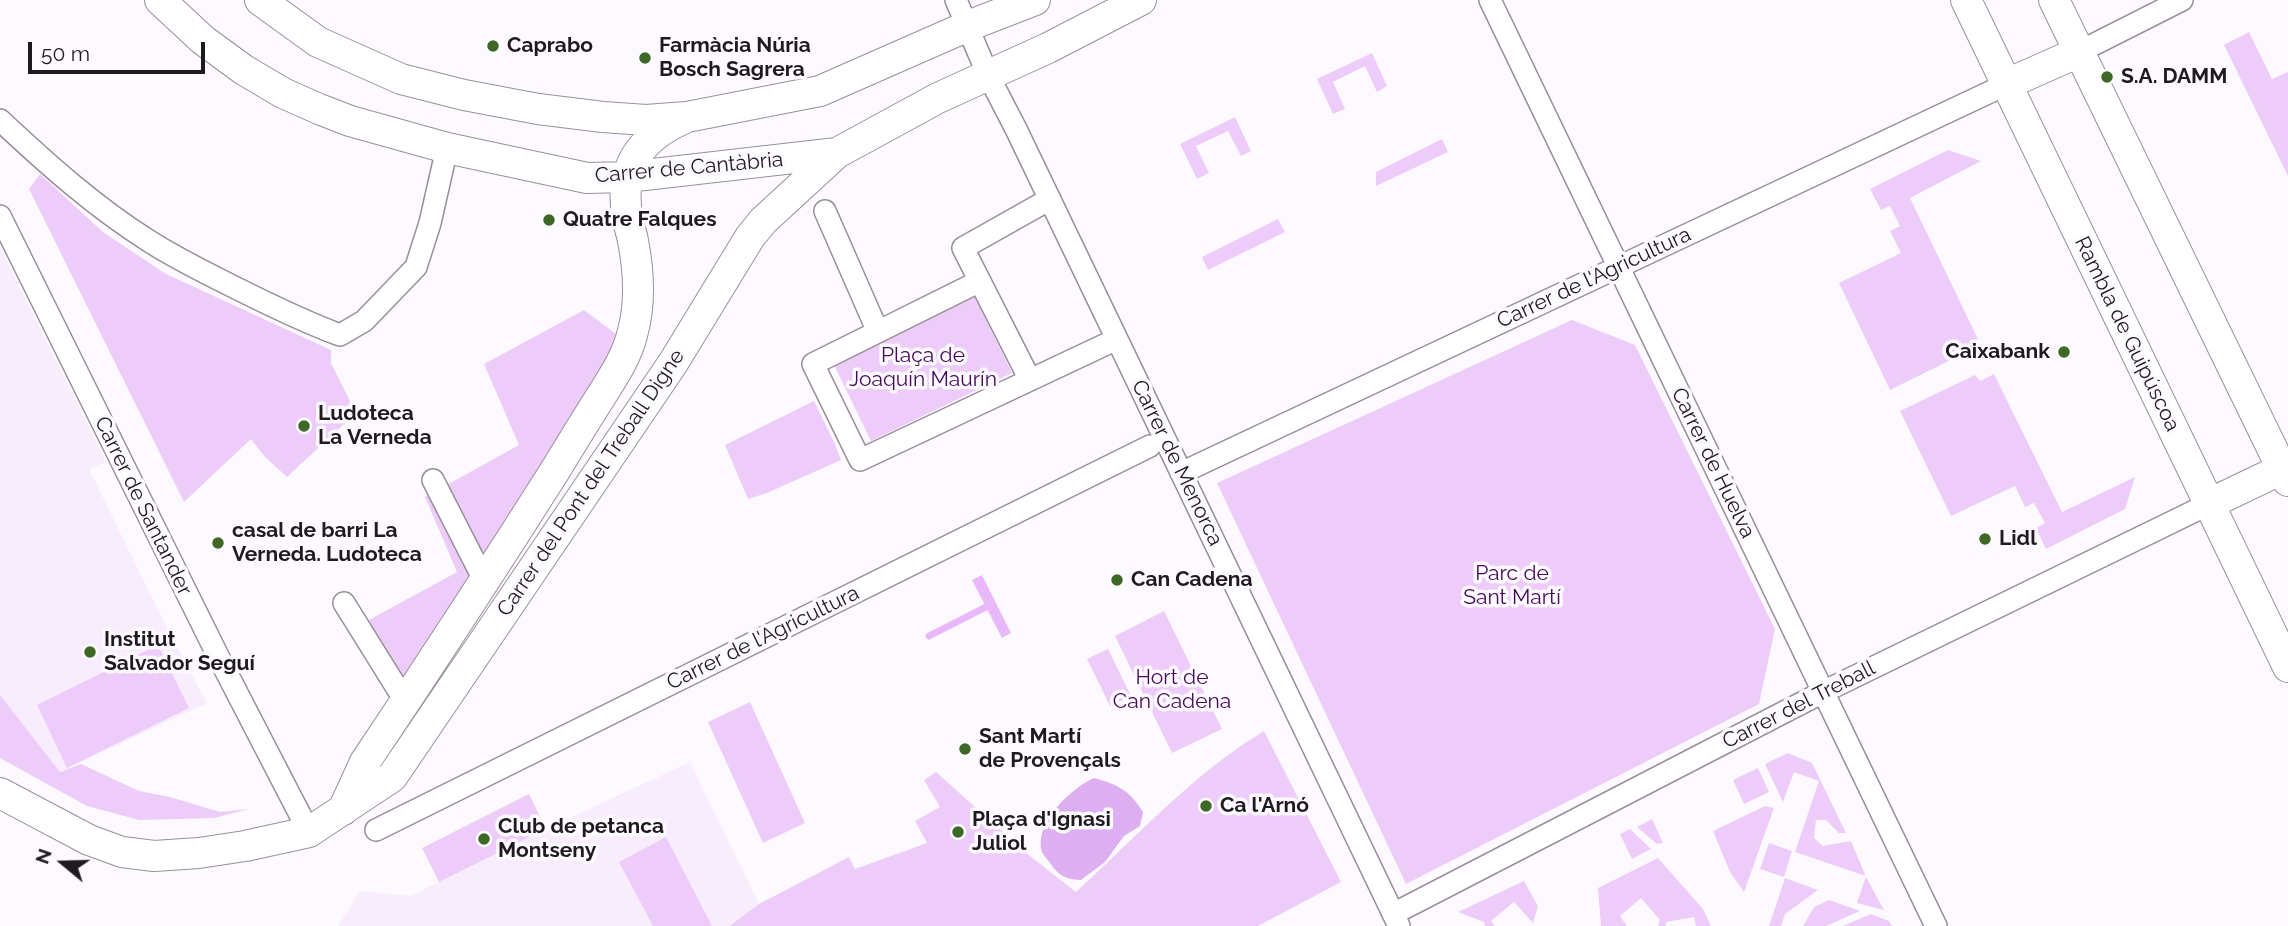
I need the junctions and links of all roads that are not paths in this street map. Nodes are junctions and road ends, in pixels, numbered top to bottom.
1 (160, 0) edge
2 (260, 0) edge
3 (1035, 0) edge
4 (1141, 0) edge
5 (1490, 0) edge
6 (1966, 0) edge
7 (2054, 0) edge
8 (2182, 0) edge
9 (962, 13) edge
10 (2079, 52) junction
11 (988, 75) junction
12 (2007, 84) junction
13 (687, 117) junction
14 (0, 120) edge
15 (447, 148) junction
16 (837, 153) junction
17 (627, 177) junction
18 (587, 178) junction
19 (1050, 199) junction
20 (825, 211) dead end
21 (0, 216) edge
22 (628, 220) junction
23 (1618, 267) junction
24 (980, 281) junction
25 (878, 332) junction
26 (1117, 339) junction
27 (1030, 380) junction
28 (1150, 446) dead end
29 (2286, 472) edge
30 (1181, 473) junction
31 (433, 480) dead end
32 (2209, 504) junction
33 (484, 580) junction
34 (344, 603) dead end
35 (2288, 667) edge
36 (1823, 692) junction
37 (405, 701) junction
38 (0, 793) edge
39 (343, 810) junction
40 (376, 830) dead end
41 (309, 832) junction
42 (1396, 920) edge
43 (1936, 926) edge

1 - 15 street, Carrer de Cantàbria
2 - 13 street
3 - 9 street
4 - 11 street, Carrer de Cantàbria
5 - 23 street, Carrer de Huelva
6 - 12 street, Rambla de Guipúscoa
7 - 10 street
8 - 10 street
9 - 11 street, Carrer de Menorca
9 - 13 street
10 - 12 street
10 - 29 street
11 - 16 street, Carrer de Cantàbria
11 - 19 street, Carrer de Menorca
12 - 23 street, Carrer de l'Agricultura
12 - 32 street, Rambla de Guipúscoa
13 - 17 street
14 - 15 street
15 - 18 street, Carrer de Cantàbria
16 - 17 street, Carrer de Cantàbria
16 - 39 street, Carrer del Pont del Treball Digne
17 - 18 street, Carrer de Cantàbria
17 - 22 street, Carrer del Pont del Treball Digne
18 - 22 street
19 - 24 street
19 - 26 street, Carrer de Menorca
20 - 25 street
21 - 41 street, Carrer de Santander
22 - 33 street, Carrer del Pont del Treball Digne
23 - 30 street, Carrer de l'Agricultura
23 - 36 street, Carrer de Huelva
24 - 25 street
24 - 27 street
25 - 27 street
26 - 27 street
26 - 30 street, Carrer de Menorca
28 - 40 street, Carrer de l'Agricultura
29 - 32 street
30 - 42 street, Carrer de Menorca
31 - 33 street
32 - 35 street, Rambla de Guipúscoa
32 - 36 street, Carrer del Treball
33 - 37 street, Carrer del Pont del Treball Digne
34 - 37 street
36 - 42 street, Carrer del Treball
36 - 43 street, Carrer de Huelva
37 - 39 street, Carrer del Pont del Treball Digne
38 - 41 street, Carrer del Pont del Treball Digne
39 - 41 street, Carrer del Pont del Treball Digne

